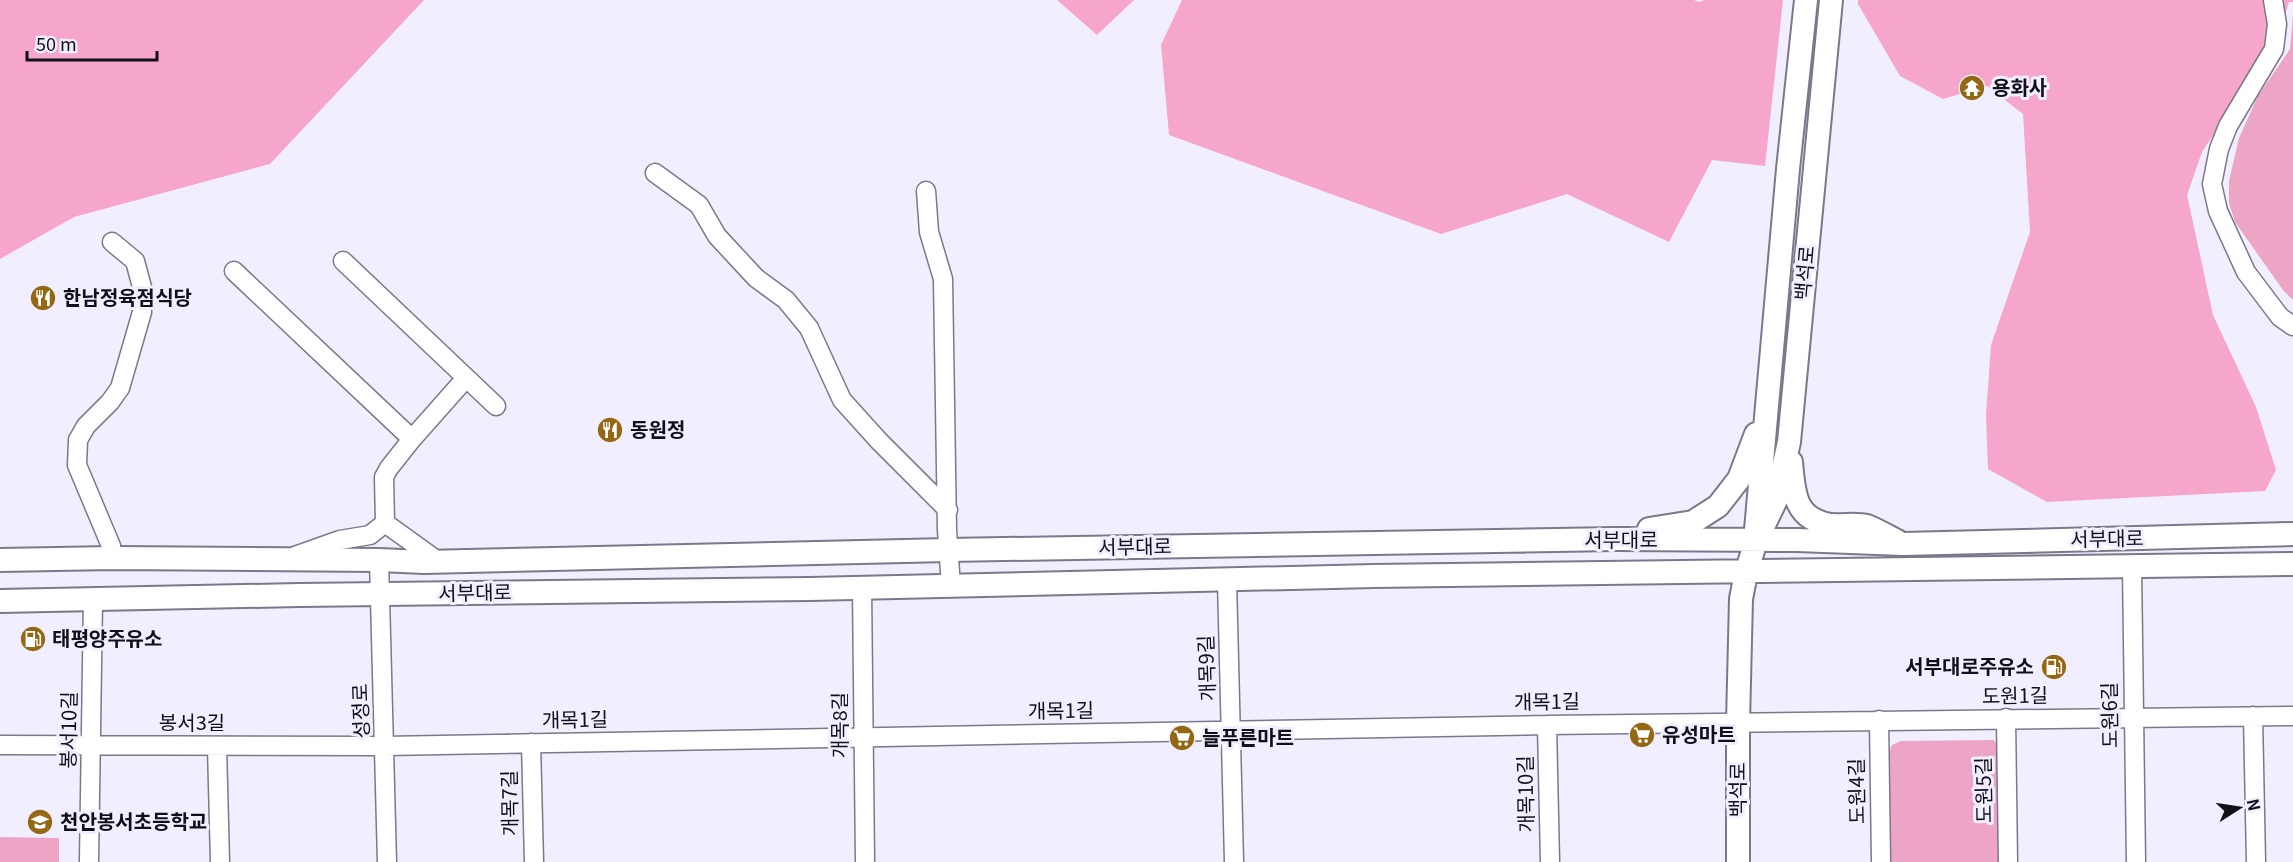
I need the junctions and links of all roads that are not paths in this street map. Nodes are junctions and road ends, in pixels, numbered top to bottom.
1 (1806, 0) edge
2 (1831, 0) edge
3 (2273, 0) edge
4 (655, 173) dead end
5 (926, 191) dead end
6 (112, 242) dead end
7 (343, 261) dead end
8 (234, 271) dead end
9 (2293, 326) edge
10 (466, 378) junction
11 (496, 406) dead end
12 (1766, 408) junction
13 (412, 439) junction
14 (1789, 442) junction
15 (948, 510) junction
16 (385, 523) junction
17 (2293, 534) edge
18 (1616, 539) junction
19 (1756, 540) junction
20 (1903, 544) junction
21 (948, 550) junction
22 (112, 558) junction
23 (288, 559) junction
24 (0, 560) edge
25 (379, 560) junction
26 (439, 562) junction
27 (2293, 564) edge
28 (2132, 567) junction
29 (1746, 573) junction
30 (1227, 580) junction
31 (951, 586) junction
32 (862, 588) junction
33 (380, 594) junction
34 (93, 599) junction
35 (0, 601) edge
36 (2253, 716) junction
37 (2293, 716) edge
38 (2133, 717) junction
39 (2006, 718) junction
40 (1879, 720) junction
41 (1738, 722) junction
42 (1547, 725) junction
43 (1232, 730) junction
44 (862, 737) junction
45 (531, 743) junction
46 (0, 745) edge
47 (92, 745) junction
48 (217, 746) junction
49 (385, 746) junction
50 (89, 862) edge
51 (220, 862) edge
52 (387, 862) edge
53 (534, 862) edge
54 (865, 862) edge
55 (1234, 862) edge
56 (1550, 862) edge
57 (1738, 862) edge
58 (1881, 862) edge
59 (2008, 862) edge
60 (2136, 862) edge
61 (2256, 862) edge

1 - 12 main road, 백석로
2 - 14 main road, 백석로
3 - 9 street
4 - 15 street
5 - 15 street
6 - 22 street
7 - 10 street
8 - 13 street
10 - 11 street
10 - 13 street
12 - 18 main road
12 - 19 main road, 백석로
13 - 16 street
14 - 19 main road, 백석로
14 - 20 main road
15 - 21 street
16 - 23 street
16 - 26 street
17 - 20 main road, 서부대로
18 - 19 main road, 서부대로
18 - 21 main road, 서부대로
19 - 20 main road, 서부대로
19 - 29 main road, 백석로
21 - 26 main road, 서부대로
21 - 31 street
22 - 23 main road, 서부대로
22 - 24 main road, 서부대로
23 - 25 main road, 서부대로
25 - 26 main road, 서부대로
25 - 33 street, 성정로
27 - 28 main road, 서부대로
28 - 29 main road, 서부대로
28 - 38 street, 도원6길
29 - 30 main road, 서부대로
29 - 41 main road, 백석로
30 - 31 main road, 서부대로
30 - 43 street, 개목9길
31 - 32 main road, 서부대로
32 - 33 main road, 서부대로
32 - 44 street, 개목8길
33 - 34 main road, 서부대로
33 - 49 street, 성정로
34 - 35 main road, 서부대로
34 - 47 street, 봉서10길
36 - 37 street, 도원1길
36 - 38 street, 도원1길
36 - 61 street
38 - 39 street, 도원1길
38 - 60 street, 도원6길
39 - 40 street, 도원1길
39 - 59 street, 도원5길
40 - 41 street, 도원1길
40 - 58 street, 도원4길
41 - 42 street, 개목1길
41 - 57 main road, 백석로
42 - 43 street, 개목1길
42 - 56 street, 개목10길
43 - 44 street, 개목1길
43 - 55 street, 개목9길
44 - 45 street, 개목1길
44 - 54 street, 개목8길
45 - 49 street, 개목1길
45 - 53 street, 개목7길
46 - 47 street, 봉서3길
47 - 48 street, 봉서3길
47 - 50 street, 봉서10길
48 - 49 street, 봉서3길
48 - 51 street
49 - 52 street, 성정로

